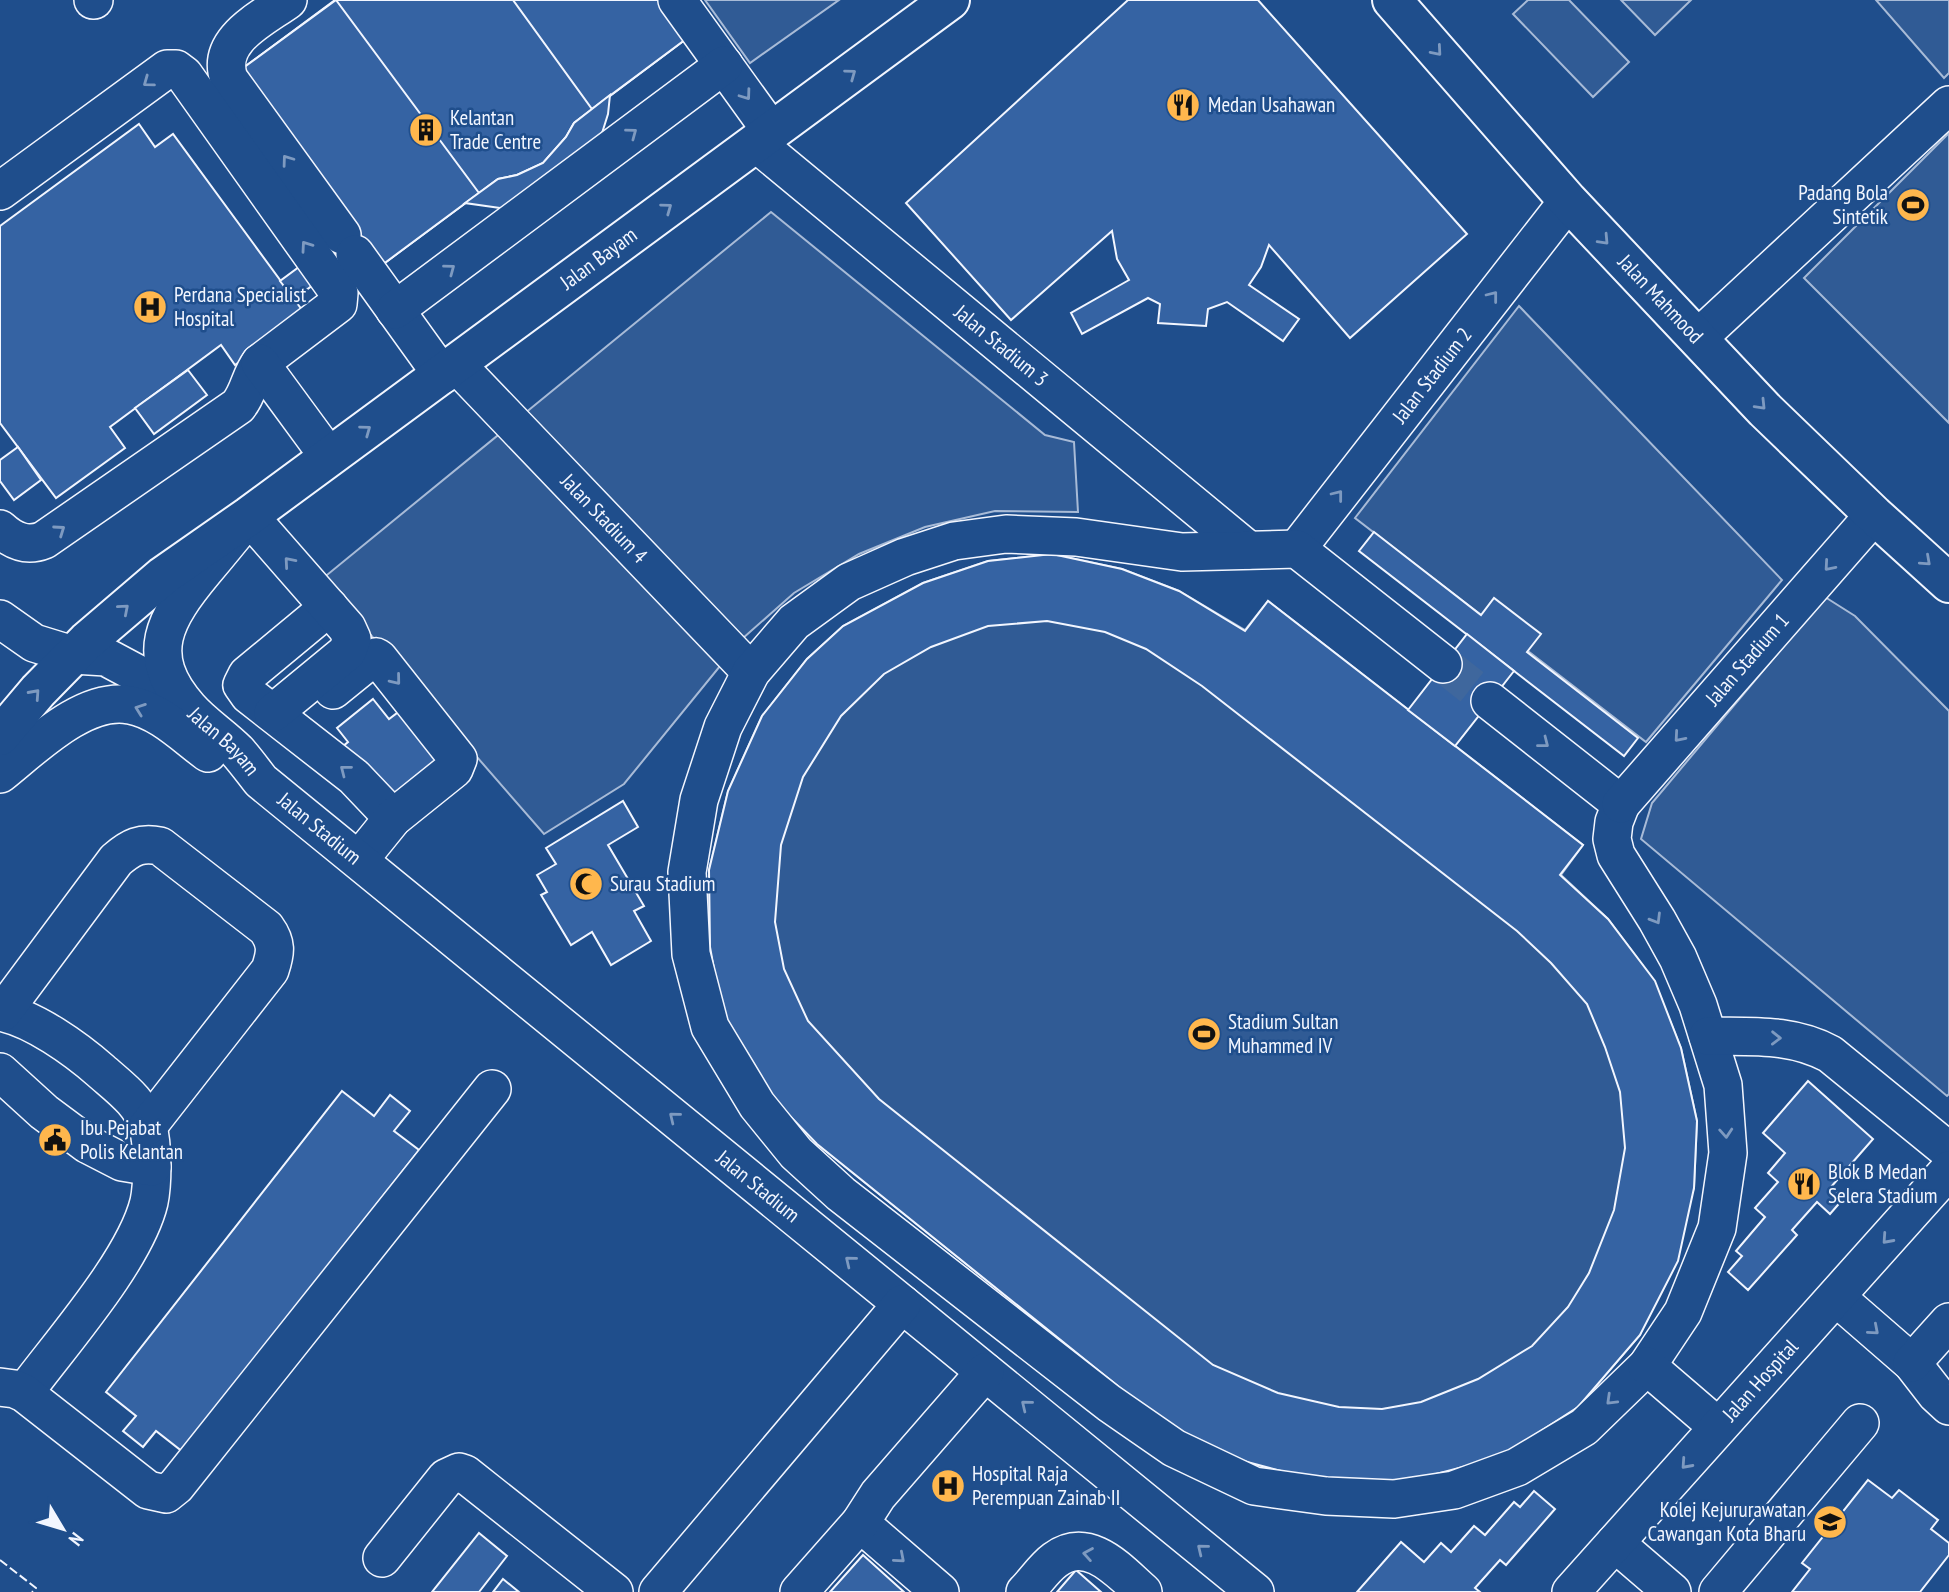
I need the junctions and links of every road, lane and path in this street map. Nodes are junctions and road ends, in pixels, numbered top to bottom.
1 (288, 0) edge
2 (677, 0) edge
3 (950, 0) edge
4 (1392, 0) edge
5 (724, 65) junction
6 (1949, 105) edge
7 (764, 138) junction
8 (0, 191) edge
9 (1568, 201) junction
10 (395, 310) junction
11 (1698, 338) junction
12 (260, 363) junction
13 (449, 369) junction
14 (329, 457) junction
15 (1874, 515) junction
16 (249, 516) junction
17 (0, 529) edge
18 (1297, 549) junction
19 (1248, 550) junction
20 (1949, 583) edge
21 (0, 619) edge
22 (73, 655) junction
23 (1443, 664) tunnel mouth
24 (751, 672) junction
25 (1490, 701) tunnel mouth
26 (191, 711) junction
27 (281, 720) junction
28 (0, 736) edge
29 (0, 774) edge
30 (261, 780) junction
31 (1621, 804) junction
32 (393, 818) junction
33 (359, 860) junction
34 (2, 1012) edge
35 (1708, 1036) junction
36 (0, 1072) edge
37 (492, 1089) dead end
38 (148, 1126) junction
39 (1949, 1151) edge
40 (152, 1167) junction
41 (1949, 1170) edge
42 (947, 1276) junction
43 (1836, 1297) junction
44 (910, 1310) junction
45 (1949, 1322) edge
46 (1912, 1363) junction
47 (1647, 1366) junction
48 (985, 1372) junction
49 (12, 1390) edge
50 (1949, 1406) edge
51 (1860, 1423) dead end
52 (1718, 1427) junction
53 (860, 1523) junction
54 (1615, 1543) junction
55 (382, 1558) dead end
56 (614, 1592) edge
57 (658, 1592) edge
58 (799, 1592) edge
59 (940, 1592) edge
60 (1025, 1592) edge
61 (1143, 1592) edge
62 (1255, 1592) edge
63 (1571, 1592) edge
64 (1672, 1592) edge
65 (1718, 1592) edge

10 -> 1 street, Jalan Stadium 4
2 - 5 street, Jalan Stadium 3
7 -> 3 main road, Jalan Bayam
4 -> 9 main road, Jalan Mahmood
5 -> 7 street, Jalan Stadium 3
10 -> 5 street
6 - 11 street
13 -> 7 main road, Jalan Bayam
7 - 19 street, Jalan Stadium 3
12 -> 8 street
9 -> 11 main road, Jalan Mahmood
18 -> 9 street, Jalan Stadium 2
10 - 13 street, Jalan Stadium 4
11 -> 15 main road, Jalan Mahmood
12 - 14 street
17 -> 12 street
14 -> 13 main road, Jalan Bayam
13 - 24 street, Jalan Stadium 4
14 - 16 main road, Jalan Bayam
15 -> 20 main road, Jalan Mahmood
15 -> 31 street, Jalan Stadium 1
22 -> 16 main road, Jalan Bayam
16 - 26 street, Jalan Bayam
27 -> 16 street
18 - 19 street
18 - 23 street
19 - 24 street
21 - 22 street
22 - 26 street
28 -> 22 main road, Jalan Bayam
24 - 42 street
25 -> 31 street
26 - 30 street, Jalan Bayam
32 -> 27 street
27 -> 32 street
30 -> 29 street, Jalan Bayam
30 - 33 street, Jalan Stadium
31 -> 35 street
32 - 33 street
44 -> 33 street, Jalan Stadium
34 - 38 street
34 - 38 street
35 -> 39 street
35 -> 47 street
36 - 40 street
37 - 49 street
38 - 40 street
40 - 49 street
41 -> 43 street, Jalan Hospital
42 - 44 street
47 -> 42 street
43 -> 46 street
43 - 52 street, Jalan Hospital
44 - 48 street, Jalan Stadium
44 - 57 street
45 - 46 street
46 - 50 street
47 - 52 street
48 - 53 street
62 -> 48 street, Jalan Stadium
51 - 65 street
52 -> 54 street, Jalan Hospital
53 - 58 street
53 -> 59 street
54 - 63 street, Jalan Hospital
54 - 64 street
55 - 56 street
61 -> 60 street

